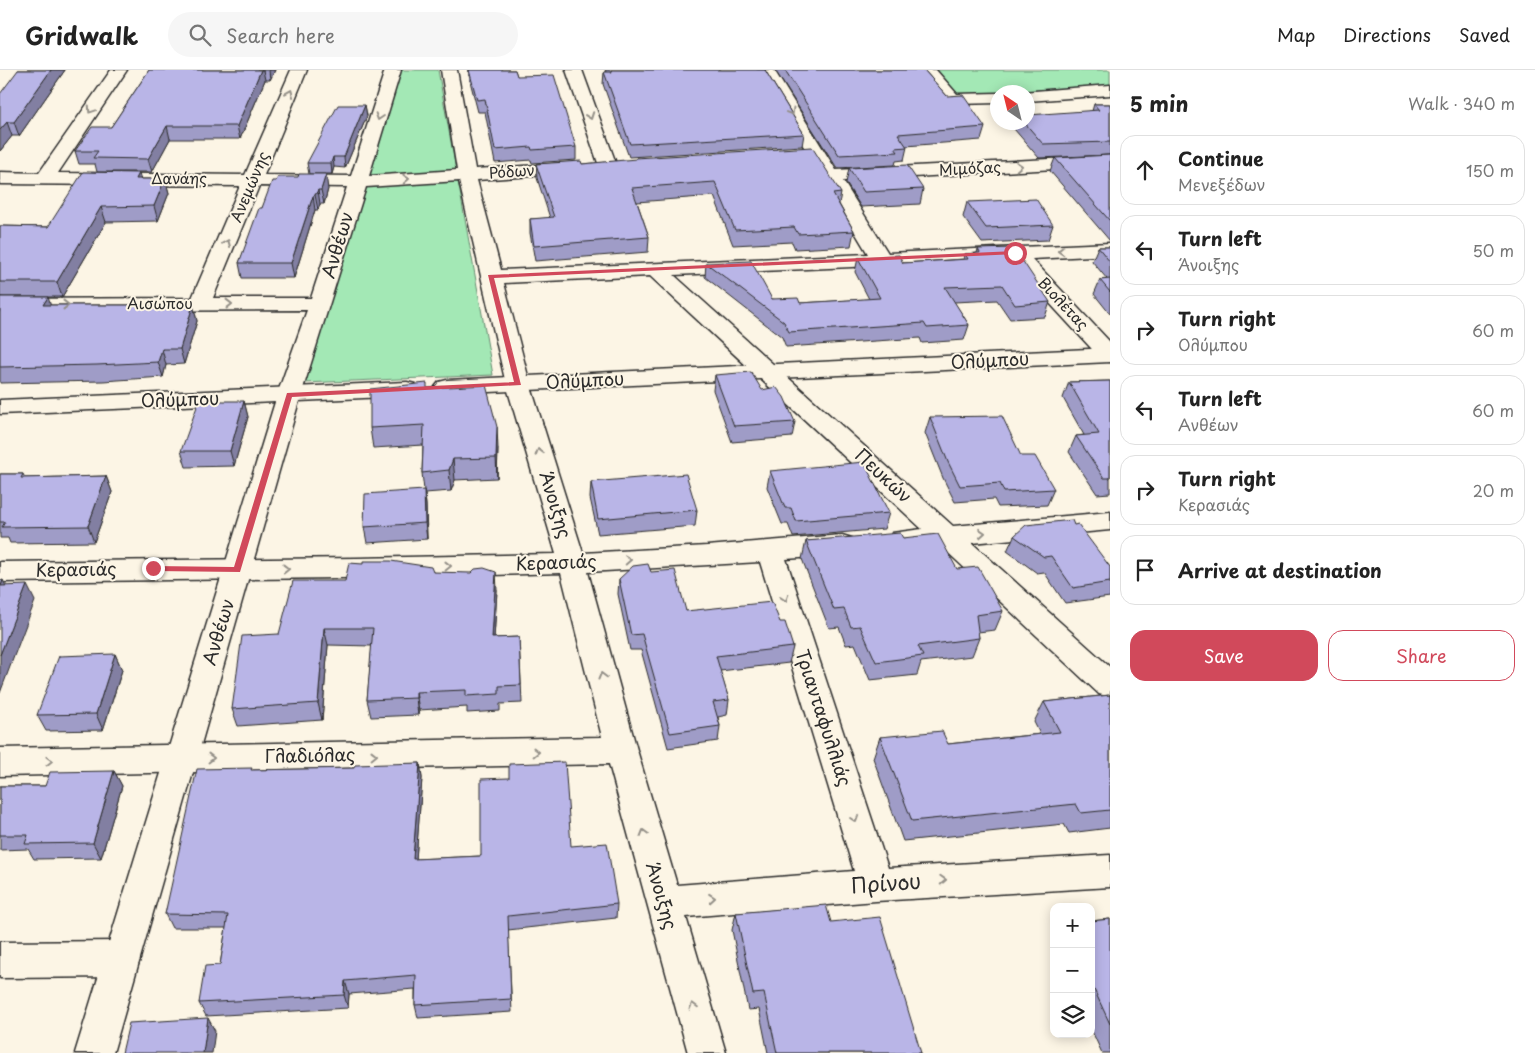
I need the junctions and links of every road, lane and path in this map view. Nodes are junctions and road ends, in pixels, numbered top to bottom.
1 (118, 70) edge
2 (299, 70) edge
3 (393, 70) edge
4 (449, 70) edge
5 (574, 70) edge
6 (766, 70) edge
7 (928, 70) edge
8 (1110, 90) edge
9 (1035, 95) edge
10 (990, 98) edge
11 (816, 153) junction
12 (796, 154) edge
13 (1110, 161) edge
14 (628, 165) edge
15 (608, 166) junction
16 (467, 175) junction
17 (830, 176) junction
18 (0, 178) edge
19 (45, 178) junction
20 (254, 179) junction
21 (358, 182) junction
22 (1110, 249) edge
23 (1015, 253) junction
24 (881, 258) junction
25 (654, 269) junction
26 (490, 277) junction
27 (200, 304) junction
28 (320, 304) junction
29 (0, 305) edge
30 (1110, 355) edge
31 (769, 372) junction
32 (518, 384) junction
33 (289, 395) junction
34 (0, 407) edge
35 (1110, 521) edge
36 (948, 536) junction
37 (770, 551) junction
38 (572, 563) junction
39 (237, 570) junction
40 (0, 572) edge
41 (1110, 684) edge
42 (621, 750) junction
43 (181, 759) junction
44 (0, 762) edge
45 (1110, 870) edge
46 (876, 884) junction
47 (663, 903) junction
48 (122, 959) junction
49 (0, 960) edge
50 (94, 1053) edge
51 (707, 1053) edge

1 -> 19 street
20 -> 2 street, Ανεμώνης
3 -> 21 street, Ανθέων
4 - 16 street, Άνοιξης
5 -> 15 street
6 -> 11 street
7 - 10 street
8 - 9 street
11 - 12 street
11 - 17 street
17 -> 13 street, Μιμόζας
14 - 15 street, Ρόδων
15 - 16 street, Ρόδων
21 -> 16 street, Ρόδων
16 - 26 street, Άνοιξης
17 - 24 street
18 - 19 street, Δανάης
19 - 20 street, Δανάης
20 - 21 street, Δανάης
27 -> 20 street, Ανεμώνης
21 - 28 street, Ανθέων
22 -> 23 street
23 - 24 street
23 - 30 street, Βιολέτας
24 - 25 street
25 - 26 street
25 - 31 street, Πευκών
26 - 32 street, Άνοιξης
27 -> 28 street, Αισώπου
29 -> 27 street, Αισώπου
28 - 33 street, Ανθέων
30 - 31 street, Ολύμπου
31 - 32 street, Ολύμπου
31 - 36 street, Πευκών
32 - 33 street, Ολύμπου
38 -> 32 street, Άνοιξης
33 - 34 street, Ολύμπου
33 - 39 street, Ανθέων
36 -> 35 street, Κερασιάς
36 - 37 street, Κερασιάς
36 - 41 street, Πευκών
38 -> 37 street, Κερασιάς
37 -> 46 street, Τριανταφυλλιάς
39 -> 38 street, Κερασιάς
42 -> 38 street, Άνοιξης
39 - 40 street, Κερασιάς
39 - 43 street, Ανθέων
43 -> 42 street, Γλαδιόλας
47 -> 42 street, Άνοιξης
44 -> 43 street, Γλαδιόλας
43 - 48 street, Ανθέων
46 -> 45 street, Πρίνου
47 -> 46 street, Πρίνου
51 -> 47 street, Άνοιξης
48 - 49 street
48 - 50 street, Ανθέων

